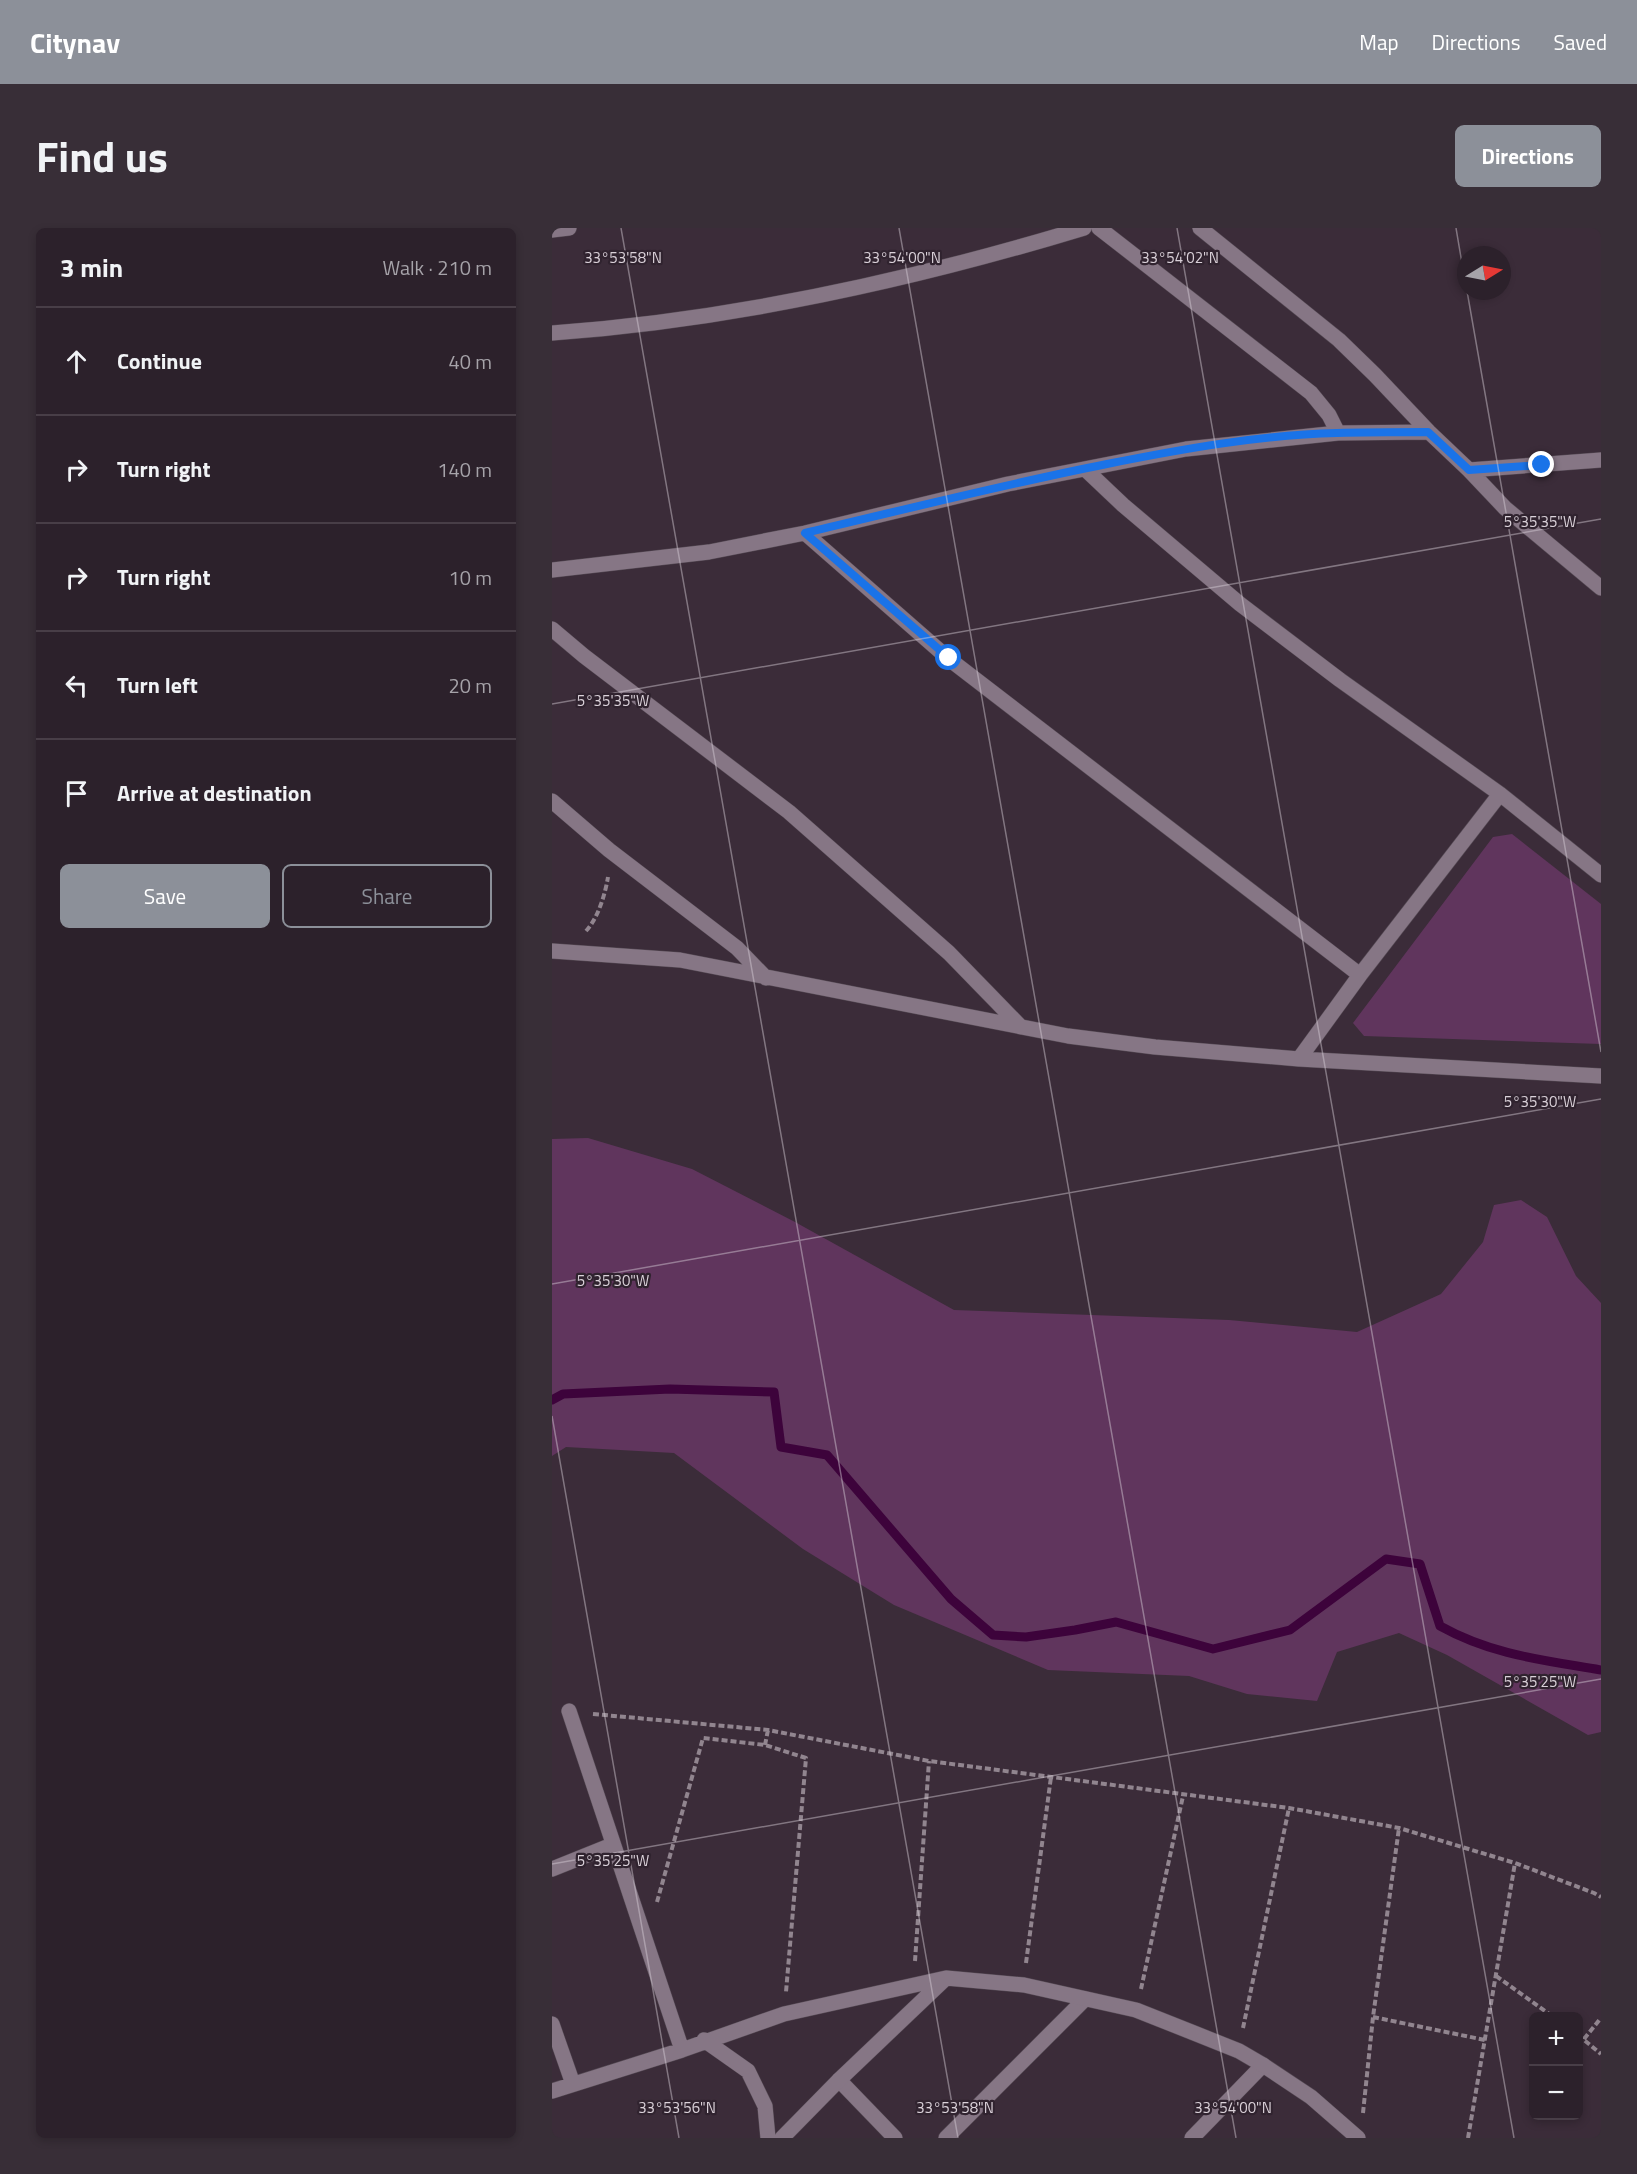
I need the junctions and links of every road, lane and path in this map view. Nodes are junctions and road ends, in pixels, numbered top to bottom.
1 (569, 228) edge
2 (1084, 228) edge
3 (1099, 228) edge
4 (1200, 228) edge
5 (552, 230) edge
6 (552, 333) edge
7 (1428, 432) junction
8 (1338, 433) junction
9 (1601, 460) edge
10 (1085, 469) junction
11 (1469, 470) junction
12 (805, 533) junction
13 (552, 570) edge
14 (1601, 588) edge
15 (552, 629) edge
16 (1500, 794) junction
17 (552, 801) edge
18 (609, 850) junction
19 (1601, 875) edge
20 (552, 951) edge
21 (569, 951) junction
22 (1360, 975) junction
23 (766, 978) junction
24 (1021, 1027) junction
25 (1299, 1059) junction
26 (1601, 1076) edge
27 (569, 1711) joint
28 (768, 1730) junction
29 (765, 1745) junction
30 (928, 1761) junction
31 (1051, 1777) junction
32 (1183, 1796) junction
33 (1290, 1809) junction
34 (1399, 1828) junction
35 (612, 1845) junction
36 (1515, 1863) junction
37 (552, 1869) edge
38 (1601, 1897) edge
39 (646, 1943) junction
40 (1496, 1976) junction
41 (946, 1978) junction
42 (913, 1985) junction
43 (1024, 1985) junction
44 (1085, 1999) junction
45 (1136, 2010) junction
46 (1546, 2012) edge
47 (784, 2014) junction
48 (1373, 2017) junction
49 (1601, 2018) edge
50 (552, 2024) edge
51 (1584, 2039) joint
52 (704, 2040) junction
53 (1485, 2040) junction
54 (682, 2050) junction
55 (1239, 2051) junction
56 (1601, 2054) edge
57 (1263, 2065) junction
58 (839, 2080) junction
59 (573, 2084) junction
60 (552, 2091) edge
61 (1362, 2116) dead end
62 (768, 2138) edge
63 (782, 2138) edge
64 (895, 2138) edge
65 (946, 2138) edge
66 (1192, 2138) edge
67 (1358, 2138) edge
68 (1468, 2138) edge

1 - 5 street
2 - 6 street
3 - 8 street
4 - 7 street
7 - 8 street
7 - 11 street
8 - 10 street
9 - 11 street
10 - 12 street
10 - 16 street
11 - 14 street
12 - 13 street
12 - 22 street
15 - 24 street
16 - 19 street
16 - 22 street
17 - 18 street
18 - 21 path
18 - 23 street
20 - 21 street
21 - 23 street
22 - 25 street
23 - 24 street
24 - 25 street
25 - 26 street
27 - 28 path
27 - 35 street
28 - 29 path
28 - 30 path
29 - 39 path
29 - 47 path
30 - 31 path
30 - 42 path
31 - 32 path
31 - 43 path
32 - 33 path
32 - 45 path
33 - 34 path
33 - 55 path
34 - 36 path
34 - 48 path
35 - 37 street
35 - 39 street
36 - 38 path
36 - 40 path
39 - 54 street
40 - 46 path
40 - 53 path
41 - 42 street
41 - 43 street
41 - 58 street
42 - 47 street
43 - 44 street
44 - 45 street
44 - 65 street
45 - 55 street
47 - 52 street
48 - 53 path
48 - 61 path
49 - 51 path
50 - 59 street
51 - 56 path
52 - 54 street
52 - 62 street
53 - 68 path
54 - 59 street
55 - 57 street
57 - 66 street
57 - 67 street
58 - 63 street
58 - 64 street
59 - 60 street

